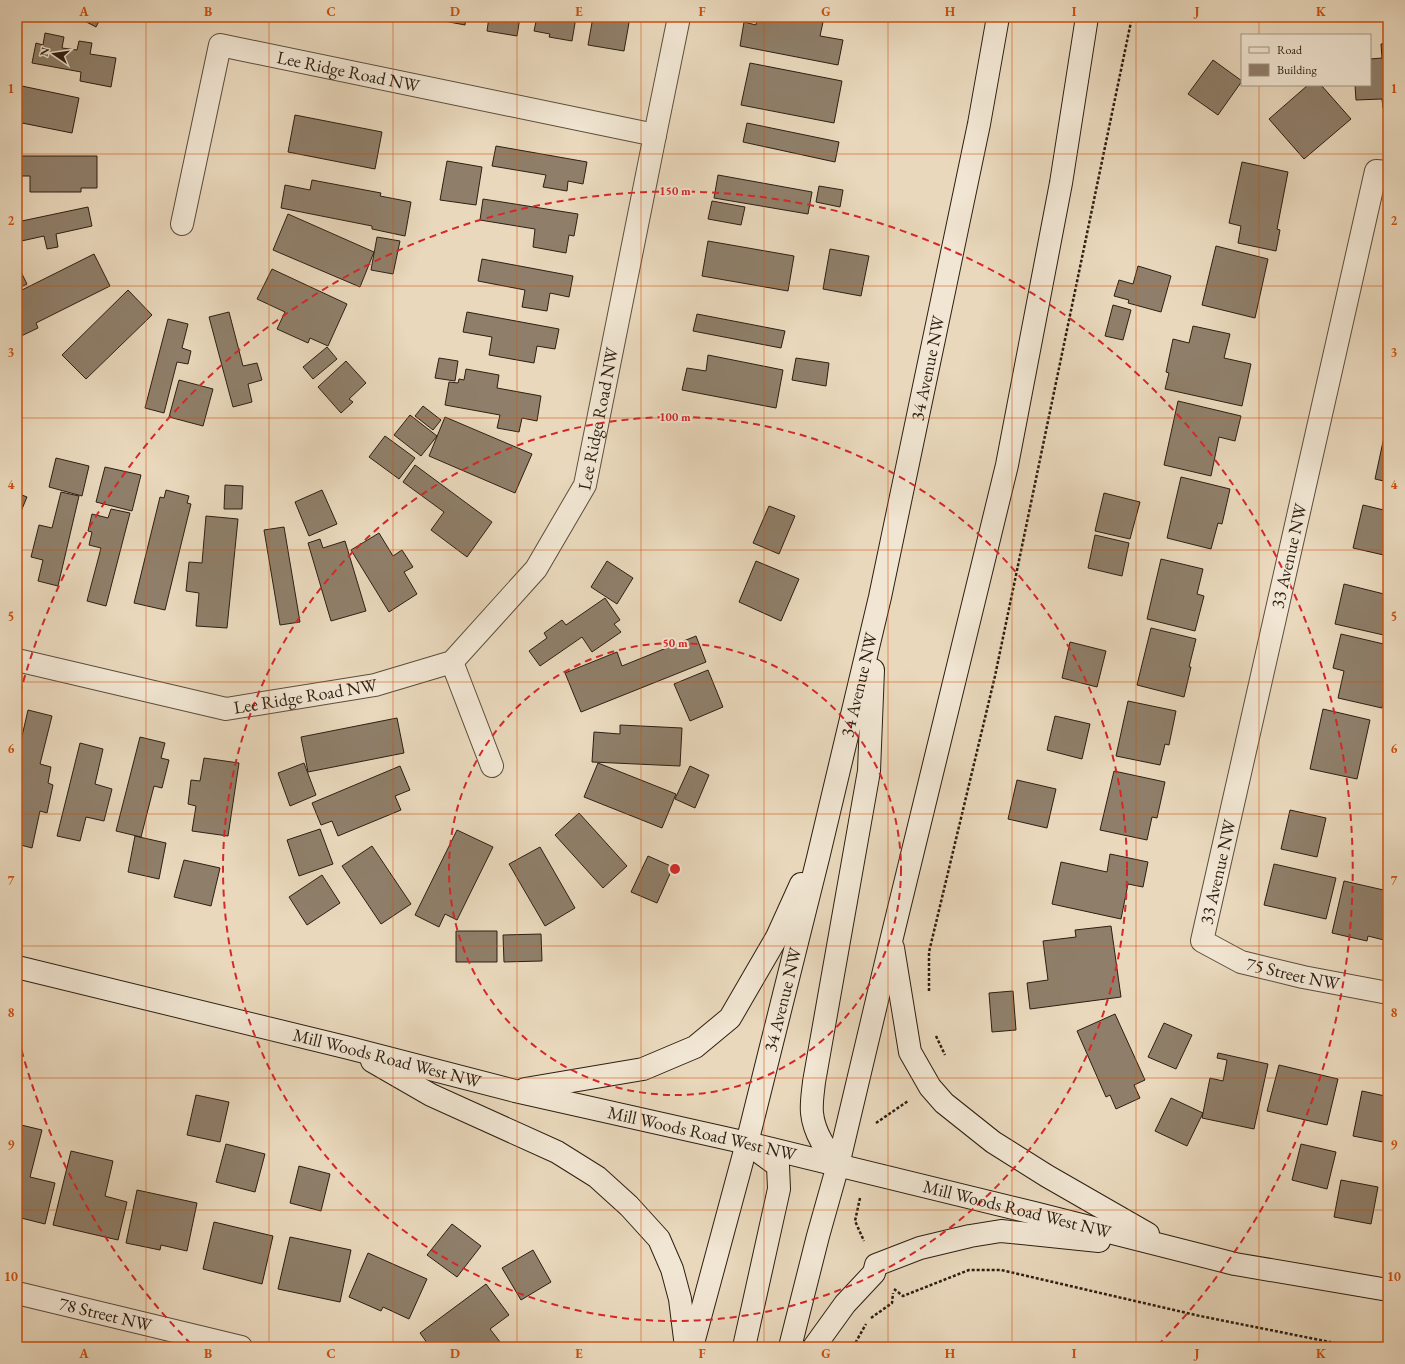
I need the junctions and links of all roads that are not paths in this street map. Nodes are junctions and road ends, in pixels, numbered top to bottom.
1 (679, 17) edge
2 (998, 17) edge
3 (1087, 17) edge
4 (654, 135) junction
5 (1382, 172) edge
6 (182, 224) dead end
7 (874, 620) junction
8 (17, 660) edge
9 (452, 662) junction
10 (492, 766) dead end
11 (822, 840) junction
12 (892, 937) junction
13 (1202, 941) joint
14 (17, 967) edge
15 (1388, 993) edge
16 (349, 1048) junction
17 (515, 1091) junction
18 (747, 1143) junction
19 (838, 1165) junction
20 (1171, 1248) junction
21 (1388, 1290) edge
22 (17, 1293) edge
23 (241, 1347) edge
24 (686, 1347) edge
25 (692, 1347) edge
26 (744, 1347) edge
27 (790, 1347) edge
28 (814, 1347) edge

1 - 4 main road, Lee Ridge Road NW
2 - 7 main road, 34 Avenue NW
3 - 12 main road
4 - 6 main road, Lee Ridge Road NW
4 - 9 main road, Lee Ridge Road NW
5 - 13 main road, 33 Avenue NW
7 - 11 main road, 34 Avenue NW
7 - 19 main road
8 - 9 main road, Lee Ridge Road NW
9 - 10 main road
11 - 17 main road
11 - 18 main road, 34 Avenue NW
12 - 19 main road
12 - 20 main road
13 - 15 main road, 75 Street NW
14 - 16 main road, Mill Woods Road West NW
16 - 17 main road, Mill Woods Road West NW
16 - 24 main road
17 - 18 main road, Mill Woods Road West NW
18 - 19 main road, Mill Woods Road West NW
18 - 25 main road, 34 Avenue NW
18 - 26 main road
19 - 20 main road, Mill Woods Road West NW
19 - 27 main road
20 - 21 main road, Mill Woods Road West NW
20 - 28 main road
22 - 23 main road, 78 Street NW

